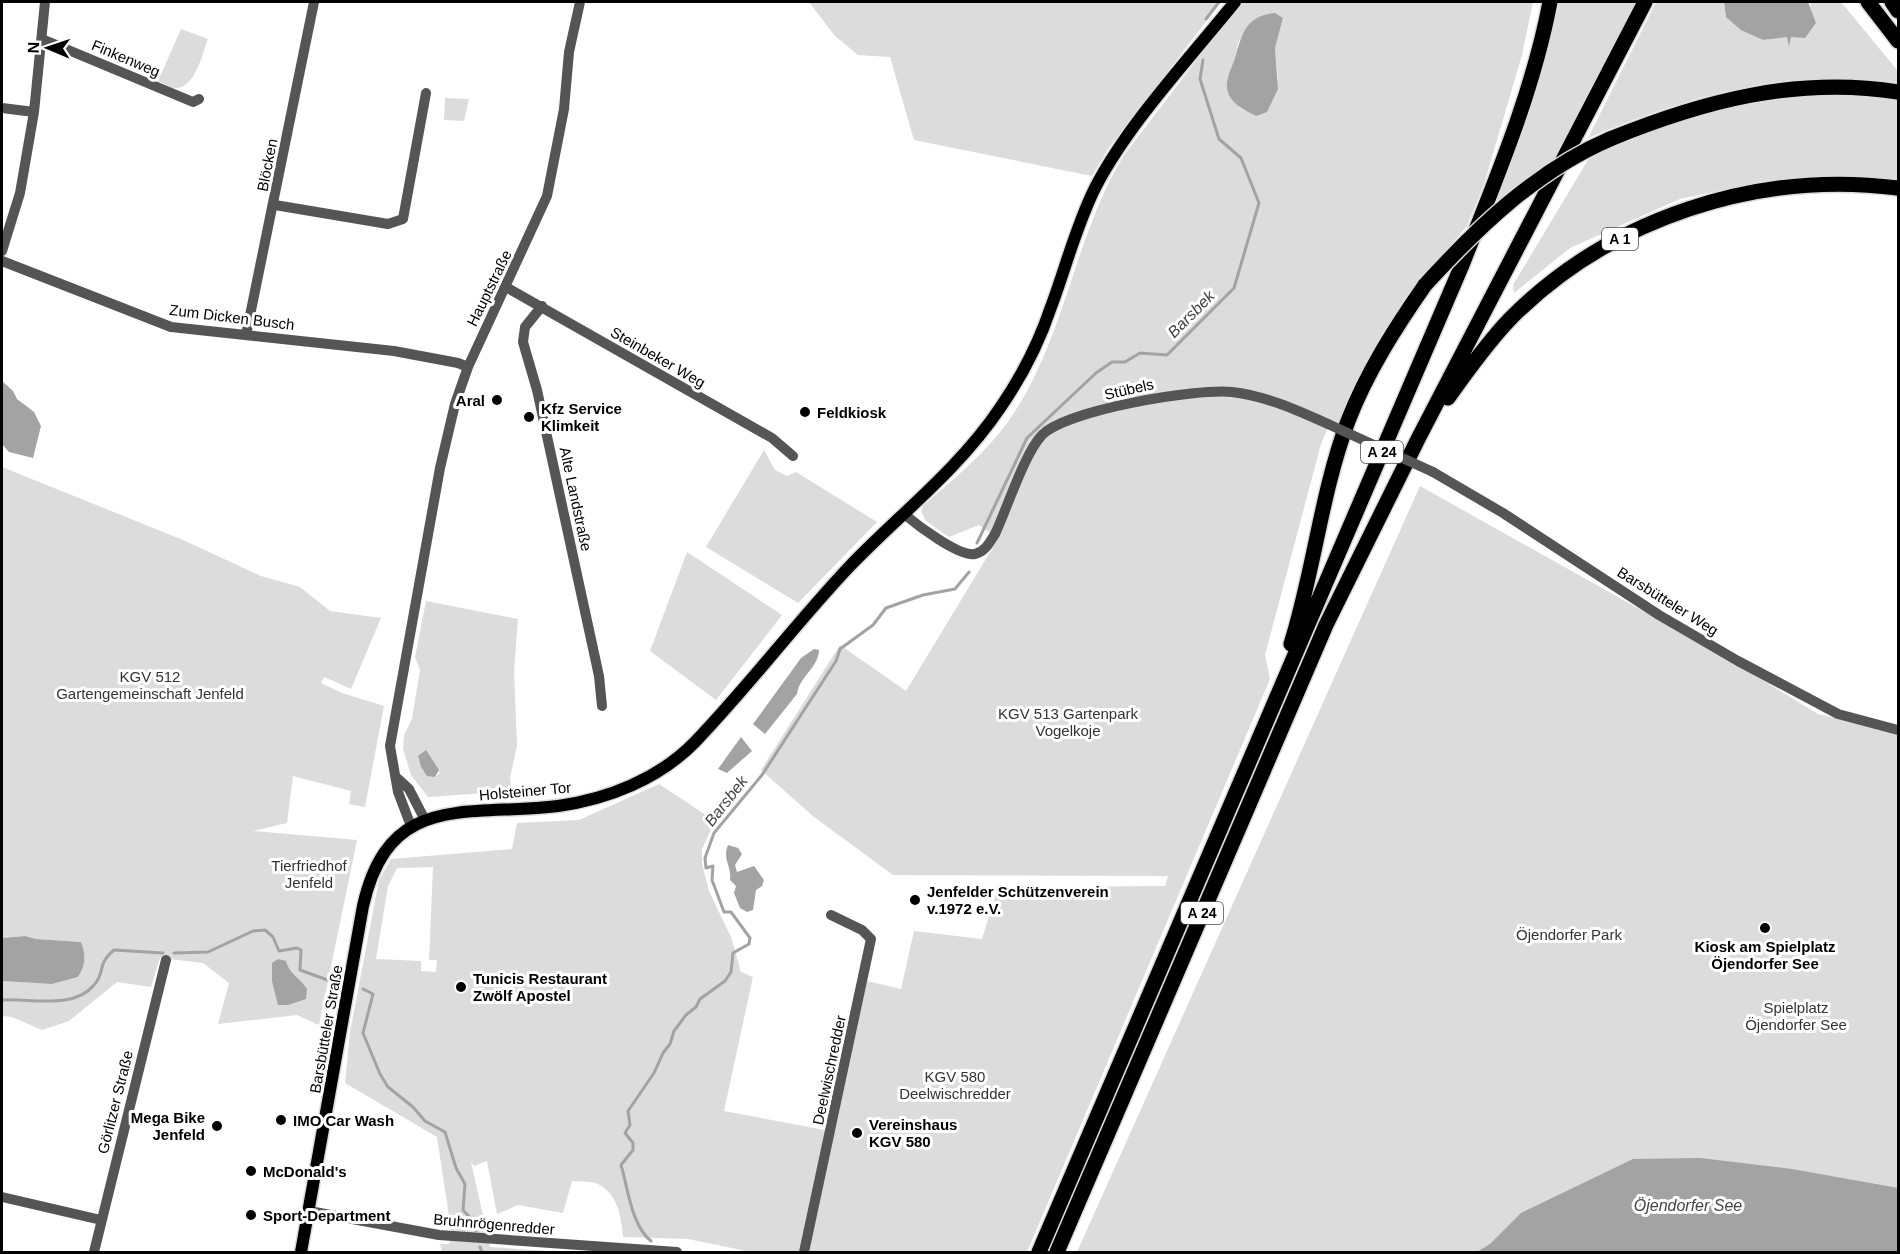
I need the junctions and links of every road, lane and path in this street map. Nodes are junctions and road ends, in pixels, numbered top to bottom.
1 (45, 2) edge
2 (314, 2) edge
3 (580, 2) edge
4 (1234, 2) edge
5 (1550, 2) edge
6 (1645, 2) edge
7 (1868, 2) edge
8 (1892, 2) edge
9 (1899, 11) edge
10 (42, 39) junction
11 (1899, 41) edge
12 (1896, 92) edge
13 (426, 93) dead end
14 (199, 99) dead end
15 (2, 108) edge
16 (34, 112) junction
17 (1899, 188) edge
18 (274, 205) junction
19 (2, 250) edge
20 (2, 261) edge
21 (506, 287) junction
22 (542, 306) junction
23 (246, 335) junction
24 (468, 367) junction
25 (1418, 439) junction
26 (793, 456) dead end
27 (1433, 472) joint
28 (904, 514) junction
29 (602, 706) dead end
30 (1265, 724) junction
31 (1899, 730) edge
32 (397, 778) junction
33 (425, 820) junction
34 (411, 826) junction
35 (831, 915) dead end
36 (166, 960) dead end
37 (2, 1197) edge
38 (309, 1211) junction
39 (101, 1220) junction
40 (94, 1252) edge
41 (302, 1252) edge
42 (677, 1252) edge
43 (804, 1252) edge
44 (1039, 1252) edge
45 (1056, 1252) edge

1 - 10 street
2 - 18 street, Blöcken
3 - 21 street, Hauptstraße
4 - 28 main road, Holsteiner Tor
5 - 30 highway, A 24
6 - 25 highway, A 24
7 - 11 highway
8 - 9 highway
10 - 14 street, Finkenweg
10 - 16 street
12 - 30 highway, A 24, bridge
13 - 18 street
15 - 16 street
16 - 19 street
17 - 25 highway, A 1
18 - 23 street, Blöcken
20 - 23 street, Zum Dicken Busch
21 - 22 street, Steinbeker Weg
21 - 24 street, Hauptstraße
22 - 26 street, Steinbeker Weg
22 - 29 street, Alte Landstraße
23 - 24 street, Zum Dicken Busch
24 - 32 street, Hauptstraße
25 - 45 highway, A 24
27 - 28 street, Stübels, bridge
27 - 31 street, Barsbütteler Weg
28 - 33 main road, Holsteiner Tor
30 - 44 highway, A 24
32 - 33 street
32 - 34 street
33 - 34 main road, Barsbütteler Straße
34 - 38 main road, Barsbütteler Straße
35 - 43 street, Deelwischredder
36 - 39 street, Görlitzer Straße
37 - 39 street
38 - 41 main road, Barsbütteler Straße
38 - 42 street, Bruhnrögenredder
39 - 40 street, Görlitzer Straße

